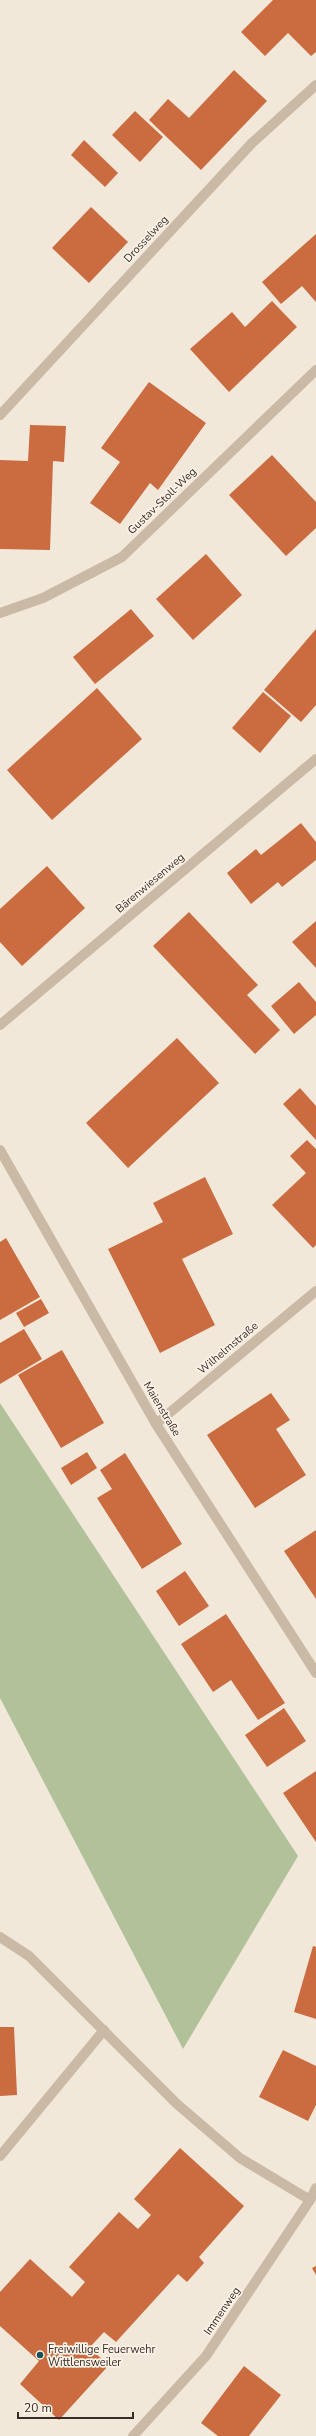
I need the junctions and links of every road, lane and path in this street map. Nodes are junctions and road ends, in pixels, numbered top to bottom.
1 (316, 85) edge
2 (316, 370) edge
3 (0, 415) edge
4 (0, 613) edge
5 (316, 759) edge
6 (0, 1025) edge
7 (0, 1150) edge
8 (316, 1291) edge
9 (156, 1424) junction
10 (316, 1673) edge
11 (0, 1937) edge
12 (104, 2030) junction
13 (0, 2156) edge
14 (316, 2188) edge
15 (310, 2200) junction
16 (133, 2436) edge

1 - 3 street, Drosselweg
2 - 4 street, Gustav-Stoll-Weg
5 - 6 street, Bärenwiesenweg
7 - 9 street, Maienstraße
8 - 9 street, Wilhelmstraße
9 - 10 street, Maienstraße
11 - 12 street
12 - 13 street
12 - 15 street
14 - 15 street, Immenweg
15 - 16 street, Immenweg

